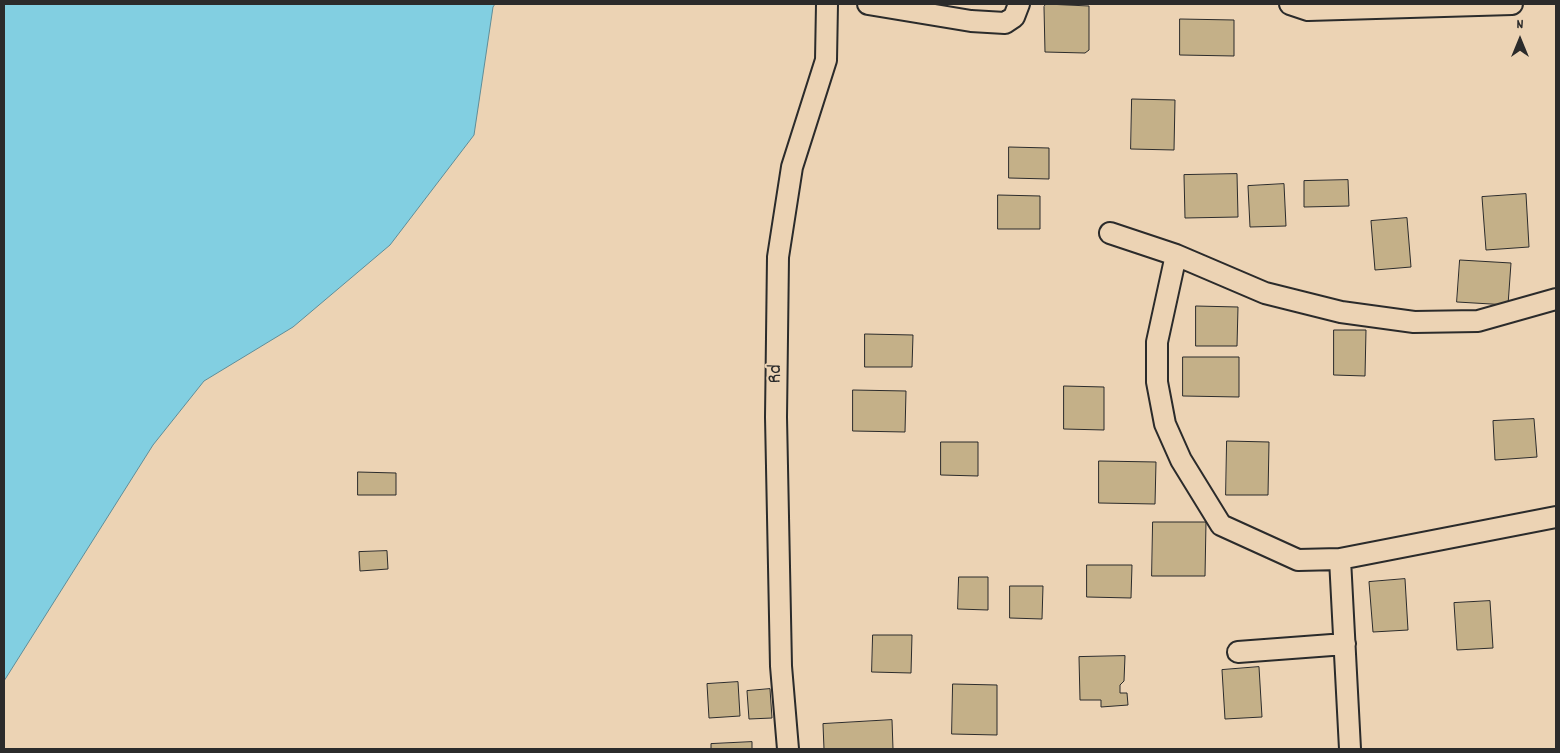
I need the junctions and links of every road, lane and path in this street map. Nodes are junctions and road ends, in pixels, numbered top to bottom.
1 (827, 4) edge
2 (868, 4) edge
3 (1019, 4) edge
4 (1290, 4) edge
5 (1512, 4) edge
6 (1110, 233) dead end
7 (1176, 255) junction
8 (1556, 299) edge
9 (1556, 517) edge
10 (1340, 559) junction
11 (1345, 644) junction
12 (1238, 652) dead end
13 (788, 749) edge
14 (1350, 749) edge

1 - 13 street, Rd
2 - 3 street
4 - 5 street
6 - 7 street
7 - 8 street
7 - 10 street
9 - 10 street
10 - 11 street
11 - 12 street
11 - 14 street

